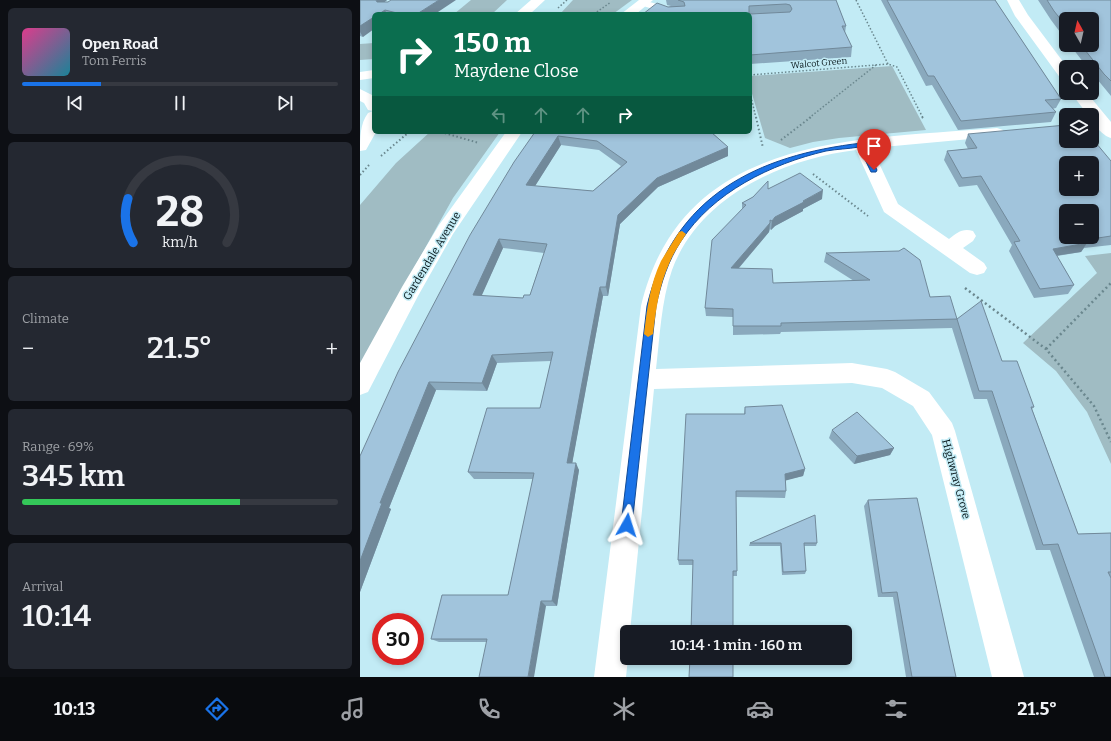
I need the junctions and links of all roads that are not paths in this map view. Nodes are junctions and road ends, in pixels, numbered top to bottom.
1 (539, 0) edge
2 (1013, 0) edge
3 (645, 2) edge
4 (524, 12) edge
5 (631, 12) edge
6 (674, 12) edge
7 (1059, 66) edge
8 (372, 74) edge
9 (360, 76) edge
10 (360, 94) edge
11 (1084, 100) edge
12 (372, 104) edge
13 (372, 123) edge
14 (1102, 128) edge
15 (1019, 132) edge
16 (379, 134) edge
17 (513, 134) edge
18 (862, 145) junction
19 (360, 147) edge
20 (966, 236) dead end
21 (949, 248) junction
22 (977, 268) dead end
23 (644, 378) junction
24 (360, 385) edge
25 (610, 677) edge
26 (1008, 677) edge

1 - 4 main road
2 - 7 main road
3 - 5 main road
3 - 6 lane
8 - 9 main road
10 - 12 main road
11 - 14 main road
13 - 19 main road
15 - 18 main road
16 - 19 main road
17 - 24 main road, Gardendale Avenue
18 - 21 main road
18 - 23 main road
20 - 21 main road
21 - 22 main road
23 - 25 main road
23 - 26 main road, Highwray Grove

